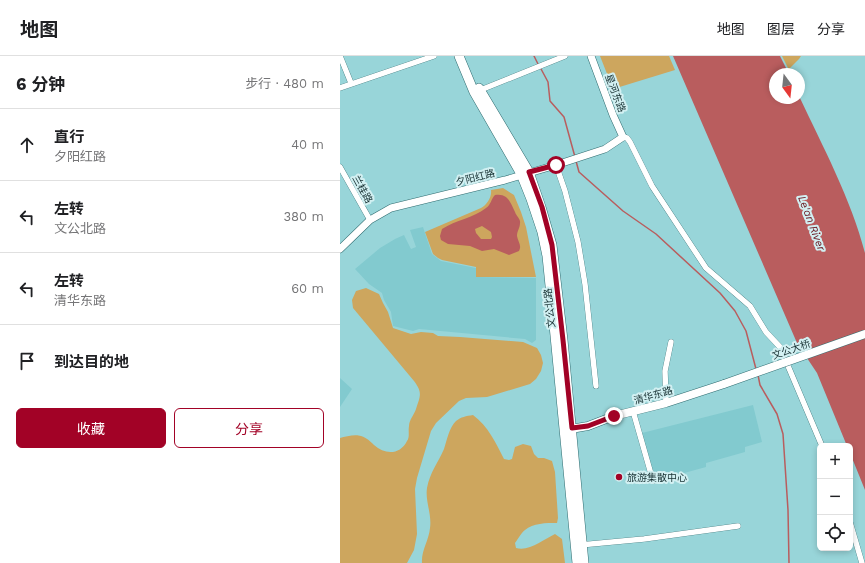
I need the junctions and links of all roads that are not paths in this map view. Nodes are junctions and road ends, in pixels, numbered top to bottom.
1 (340, 56) edge
2 (434, 56) edge
3 (459, 56) edge
4 (565, 56) edge
5 (591, 56) edge
6 (351, 83) junction
7 (340, 88) edge
8 (477, 91) junction
9 (623, 138) junction
10 (556, 165) junction
11 (340, 167) edge
12 (525, 173) junction
13 (370, 220) junction
14 (340, 249) edge
15 (865, 334) edge
16 (670, 342) dead end
17 (724, 384) joint
18 (596, 386) dead end
19 (666, 403) junction
20 (633, 411) junction
21 (568, 429) junction
22 (821, 443) edge
23 (653, 481) dead end
24 (738, 526) dead end
25 (853, 532) edge
26 (579, 545) junction
27 (577, 563) edge
28 (584, 563) edge
29 (862, 563) edge

1 - 6 street
2 - 6 street
3 - 8 main road, 文公北路
4 - 8 street
5 - 9 street, 星河东路
6 - 7 street
8 - 12 main road, 文公北路
9 - 10 street, 夕阳红路
9 - 22 street
10 - 12 street, 夕阳红路
10 - 18 street
11 - 13 street, 兰桂路
12 - 13 street, 夕阳红路
12 - 21 main road, 文公北路
13 - 14 street, 夕阳红路
15 - 17 main road, 文公大桥, bridge
16 - 19 street
17 - 19 main road, 清华东路
19 - 20 main road, 清华东路
20 - 21 main road, 清华东路
20 - 23 street
21 - 26 main road, 文公北路
24 - 26 street
25 - 29 street
26 - 27 main road, 文公北路
26 - 28 main road, 文公北路

